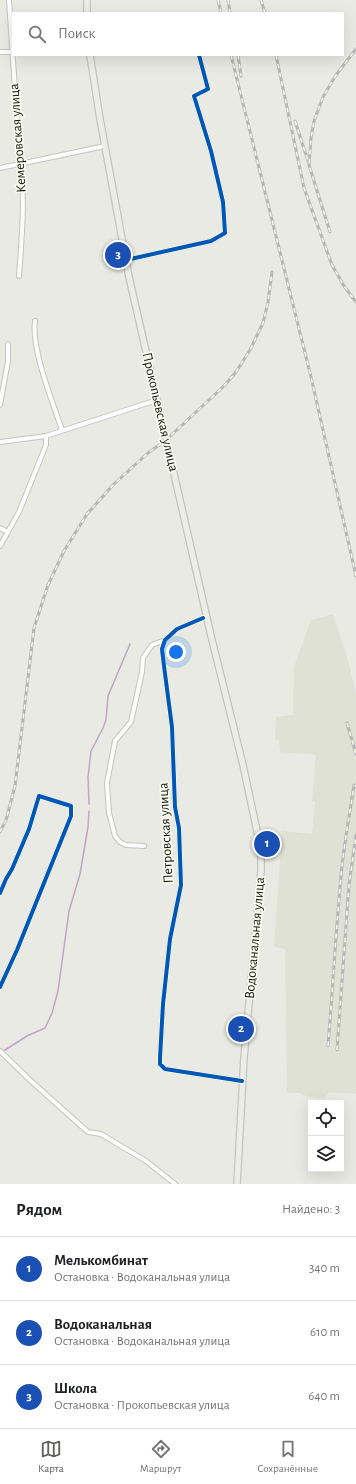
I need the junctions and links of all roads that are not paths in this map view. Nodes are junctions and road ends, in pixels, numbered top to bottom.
1 (9, 0) edge
2 (87, 0) edge
3 (87, 12) edge
4 (12, 39) edge
5 (0, 52) edge
6 (12, 52) edge
7 (13, 56) edge
8 (90, 56) edge
9 (199, 56) edge
10 (105, 146) junction
11 (21, 163) junction
12 (0, 168) edge
13 (126, 260) junction
14 (19, 276) dead end
15 (35, 321) dead end
16 (8, 344) dead end
17 (157, 400) junction
18 (0, 405) edge
19 (62, 430) junction
20 (46, 436) junction
21 (0, 442) edge
22 (0, 528) edge
23 (8, 532) junction
24 (0, 546) edge
25 (204, 618) dead end
26 (165, 640) junction
27 (243, 765) joint
28 (144, 846) dead end
29 (0, 893) edge
30 (0, 987) edge
31 (0, 1051) edge
32 (242, 1081) junction
33 (175, 1184) edge
34 (237, 1184) edge

1 - 4 street, Кемеровская улица
2 - 3 main road
5 - 6 street
7 - 11 street, Кемеровская улица
8 - 10 main road, Прокопьевская улица
9 - 13 street
10 - 11 street
10 - 13 main road, Прокопьевская улица
11 - 12 street
11 - 14 street, Кемеровская улица
13 - 17 main road, Прокопьевская улица
15 - 19 street
16 - 18 street
17 - 19 street
17 - 27 main road, Прокопьевская улица
19 - 20 street
20 - 21 street
20 - 23 street
22 - 23 street
23 - 24 street
25 - 26 street
26 - 28 street
26 - 32 street, Петровская улица
27 - 32 main road, Водоканальная улица
29 - 30 street
31 - 33 street
32 - 34 main road, Водоканальная улица

